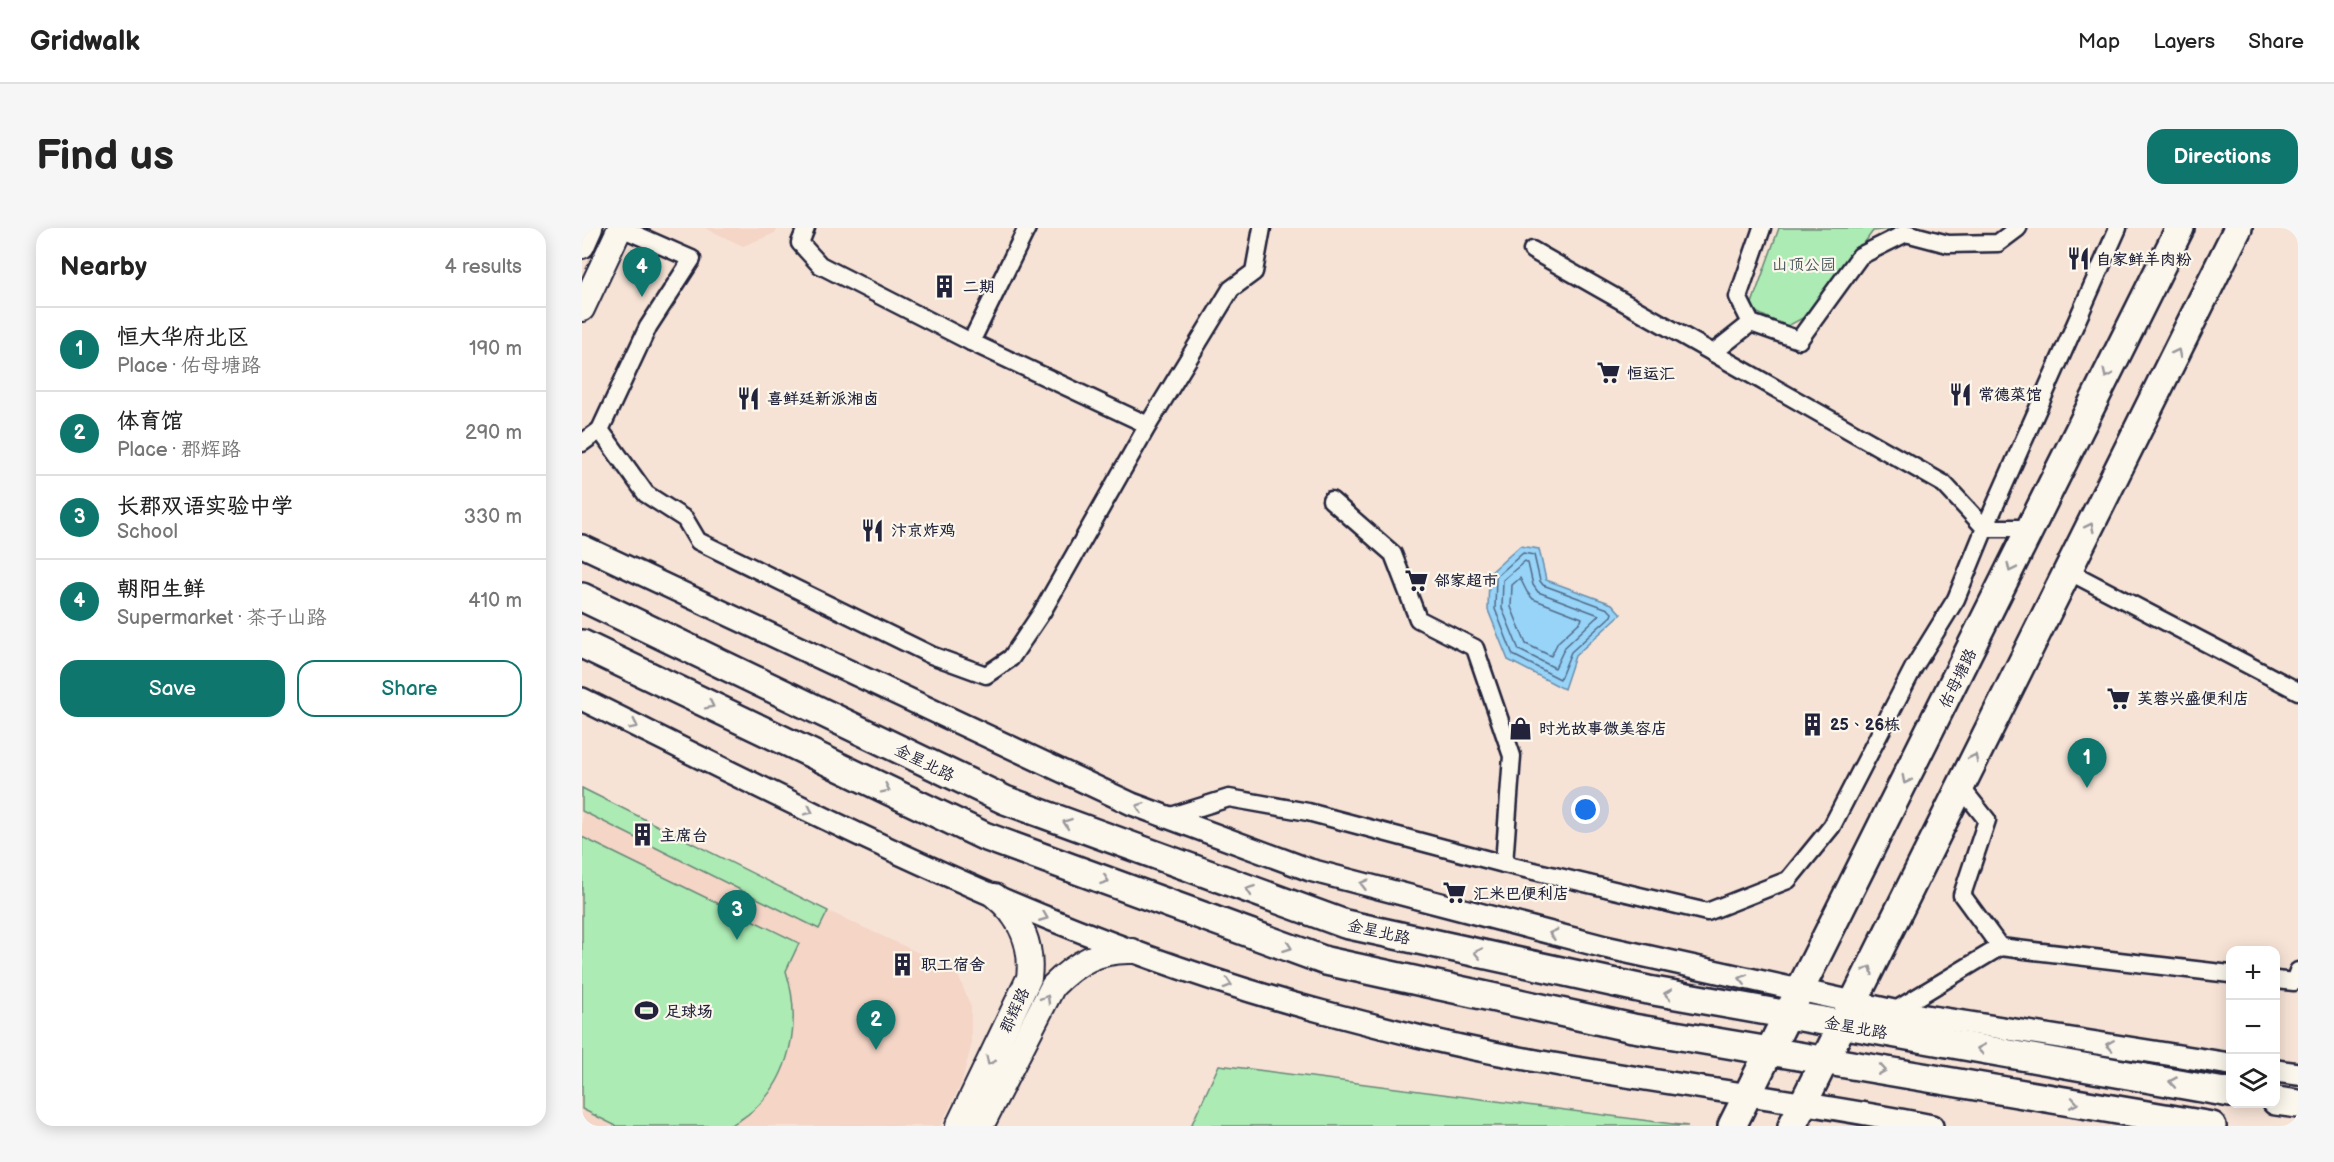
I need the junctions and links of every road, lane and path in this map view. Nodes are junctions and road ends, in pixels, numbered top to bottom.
1 (590, 228) edge
2 (621, 228) edge
3 (806, 228) edge
4 (1027, 228) edge
5 (1262, 228) edge
6 (1762, 228) edge
7 (2018, 228) edge
8 (2118, 228) edge
9 (2180, 228) edge
10 (2238, 228) edge
11 (582, 246) edge
12 (1532, 250) dead end
13 (582, 309) edge
14 (1751, 323) junction
15 (971, 342) junction
16 (1713, 353) junction
17 (1148, 425) junction
18 (600, 430) junction
19 (582, 443) edge
20 (1331, 500) dead end
21 (1985, 528) junction
22 (2031, 528) junction
23 (582, 546) edge
24 (2068, 570) junction
25 (582, 597) edge
26 (582, 644) edge
27 (2298, 691) edge
28 (582, 699) edge
29 (1960, 786) junction
30 (1168, 817) junction
31 (1504, 864) junction
32 (995, 896) junction
33 (2000, 947) junction
34 (1132, 951) junction
35 (2298, 971) edge
36 (2226, 974) edge
37 (2280, 980) edge
38 (1794, 1003) junction
39 (1894, 1011) junction
40 (1847, 1013) junction
41 (1770, 1051) junction
42 (1824, 1060) junction
43 (2226, 1063) edge
44 (2280, 1072) edge
45 (2298, 1074) edge
46 (2226, 1092) edge
47 (1748, 1095) junction
48 (2280, 1102) edge
49 (2298, 1104) edge
50 (1797, 1114) edge
51 (958, 1126) edge
52 (981, 1126) edge
53 (1732, 1126) edge
54 (1932, 1126) edge
55 (2212, 1126) edge

1 - 11 main road
2 - 13 main road
2 - 18 street
3 - 15 street
4 - 15 street
5 - 17 street
6 - 14 street
7 - 14 street
8 - 21 street
9 -> 22 main road, 佑母塘路
24 -> 10 main road
12 - 16 street
14 - 16 street
15 - 17 street
16 - 21 street
17 - 18 street
18 - 19 street
20 - 31 street
21 - 22 street
21 - 31 street
22 -> 38 main road, 佑母塘路
30 -> 23 street
24 - 27 street
29 -> 24 main road
38 -> 25 main road, 金星北路
26 -> 41 main road
28 -> 32 street
29 - 33 street
40 -> 29 main road
30 - 31 street
38 -> 30 street
32 -> 34 street
32 -> 51 main road, 郡辉路
33 - 36 street
33 - 39 street
34 -> 47 street
52 -> 34 main road, 郡辉路
35 - 37 street
38 - 40 main road, 金星北路
38 - 41 main road, 佑母塘路
39 - 40 street
43 -> 39 street
40 - 42 main road
46 -> 40 main road, 金星北路
41 - 42 main road
41 - 47 main road, 佑母塘路
42 - 50 main road
42 -> 55 main road
44 - 45 street
47 - 50 street
47 - 53 main road, 佑母塘路
48 - 49 main road
50 - 54 street

